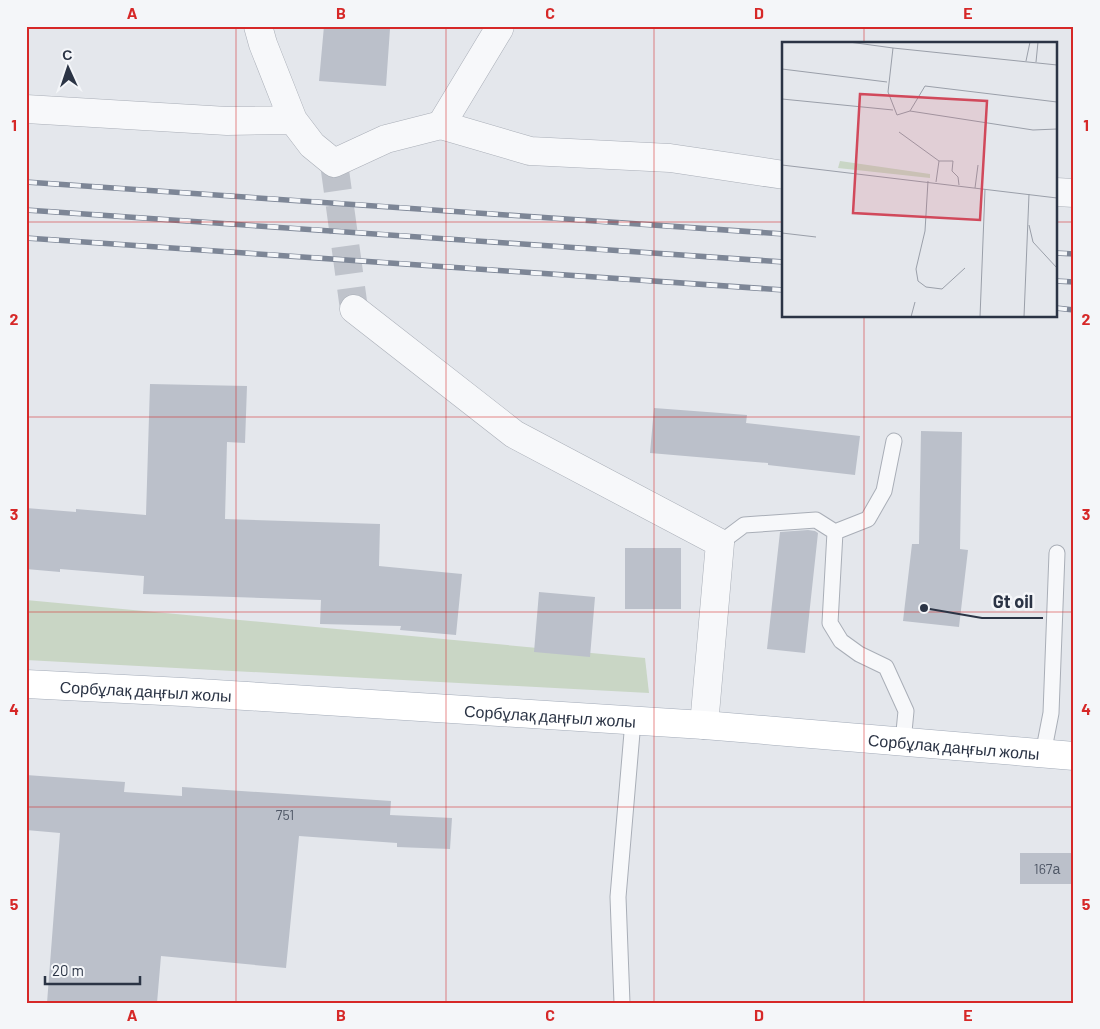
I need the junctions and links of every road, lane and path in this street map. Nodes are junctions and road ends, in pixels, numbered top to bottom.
1 (258, 26) edge
2 (500, 26) edge
3 (26, 109) edge
4 (293, 120) junction
5 (441, 125) junction
6 (782, 176) edge
7 (1058, 192) edge
8 (1074, 193) edge
9 (354, 309) tunnel mouth
10 (894, 441) dead end
11 (835, 532) junction
12 (720, 543) junction
13 (1057, 554) dead end
14 (26, 684) edge
15 (634, 721) junction
16 (704, 725) junction
17 (902, 742) junction
18 (1043, 754) junction
19 (1074, 756) edge
20 (622, 1003) edge

1 - 4 street
2 - 5 street
3 - 4 street
4 - 5 street
5 - 6 street
7 - 8 street
9 - 12 street
10 - 11 lane
11 - 12 lane
11 - 17 lane
12 - 16 street
13 - 18 lane
14 - 15 main road, Сорбұлақ даңғыл жолы
15 - 16 main road, Сорбұлақ даңғыл жолы
15 - 20 lane
16 - 17 main road, Сорбұлақ даңғыл жолы
17 - 18 main road, Сорбұлақ даңғыл жолы
18 - 19 main road, Сорбұлақ даңғыл жолы

